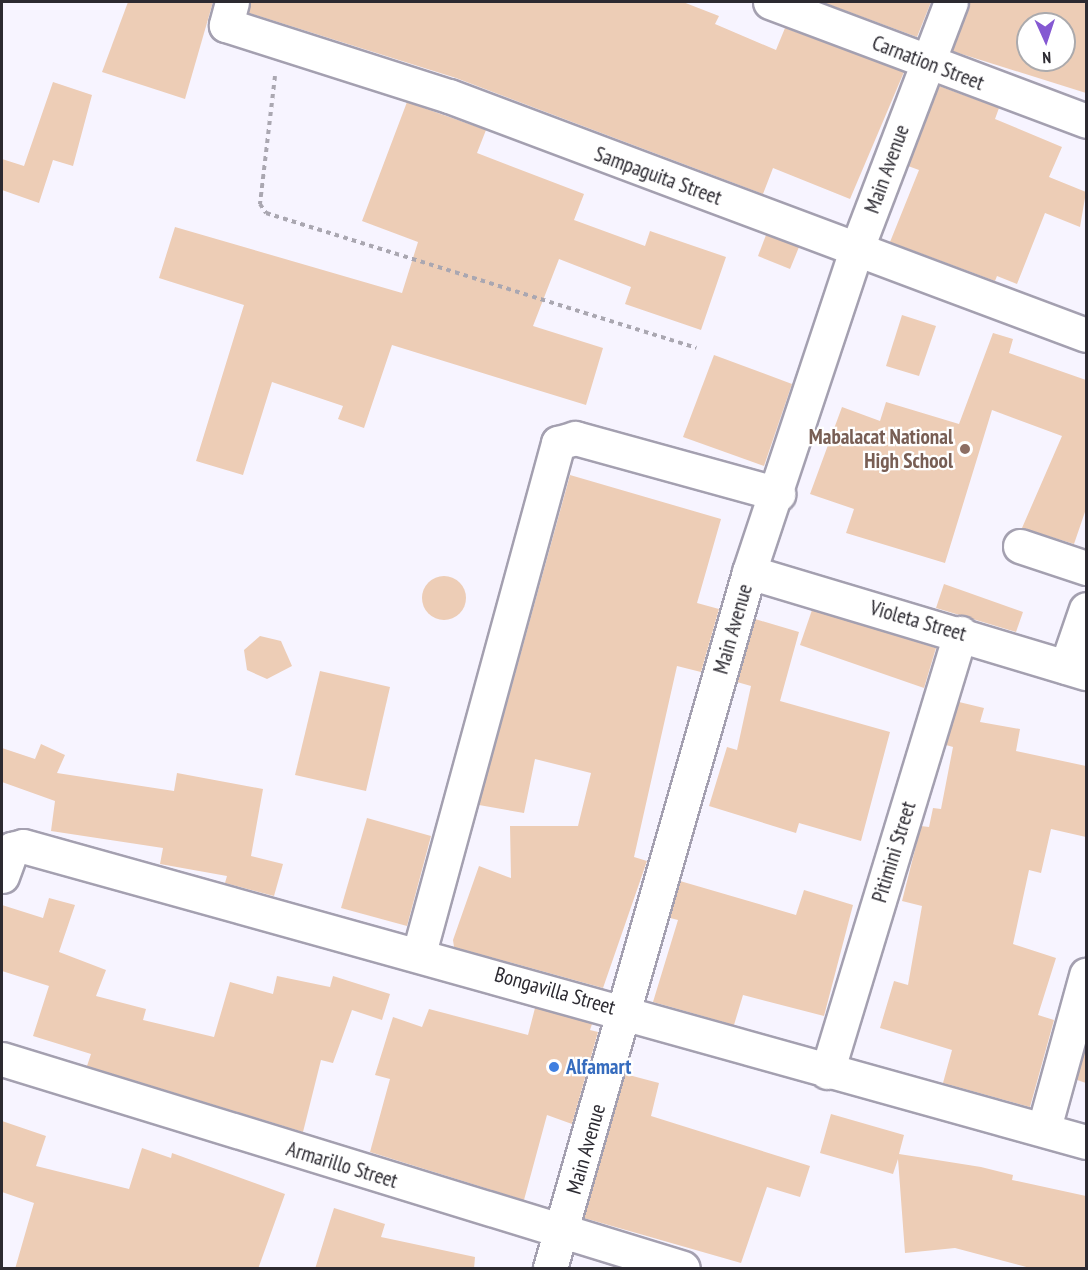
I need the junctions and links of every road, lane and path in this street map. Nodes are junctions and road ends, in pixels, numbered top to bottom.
1 (770, 2) edge
2 (951, 2) edge
3 (229, 13) edge
4 (279, 42) junction
5 (926, 63) junction
6 (1086, 121) edge
7 (857, 248) junction
8 (1086, 335) edge
9 (696, 348) dead end
10 (778, 494) junction
11 (1020, 546) dead end
12 (1086, 568) edge
13 (749, 572) junction
14 (1086, 609) edge
15 (960, 633) junction
16 (1076, 670) edge
17 (2, 876) edge
18 (419, 953) junction
19 (1086, 975) edge
20 (625, 1010) junction
21 (2, 1059) edge
22 (827, 1072) junction
23 (1044, 1128) junction
24 (1086, 1142) edge
25 (562, 1233) junction
26 (550, 1269) edge
27 (682, 1269) edge

1 - 5 street, Carnation Street
2 - 5 street, Main Avenue
3 - 4 street, Sampaguita Street
4 - 7 street, Sampaguita Street
4 - 9 path
5 - 6 street, Carnation Street
5 - 7 street, Main Avenue
7 - 8 street, Sampaguita Street
7 - 10 street, Main Avenue
10 - 13 street, Main Avenue
10 - 18 street
11 - 12 street
13 - 15 street, Violeta Street
13 - 20 street, Main Avenue
14 - 16 street
15 - 16 street, Violeta Street
15 - 22 street, Pitimini Street
17 - 18 street, Bongavilla Street
18 - 20 street, Bongavilla Street
19 - 23 street
20 - 22 street, Bongavilla Street
20 - 25 street, Main Avenue
21 - 25 street, Armarillo Street
22 - 23 street, Bongavilla Street
23 - 24 street, Bongavilla Street
25 - 26 street, Main Avenue
25 - 27 street, Armarillo Street

